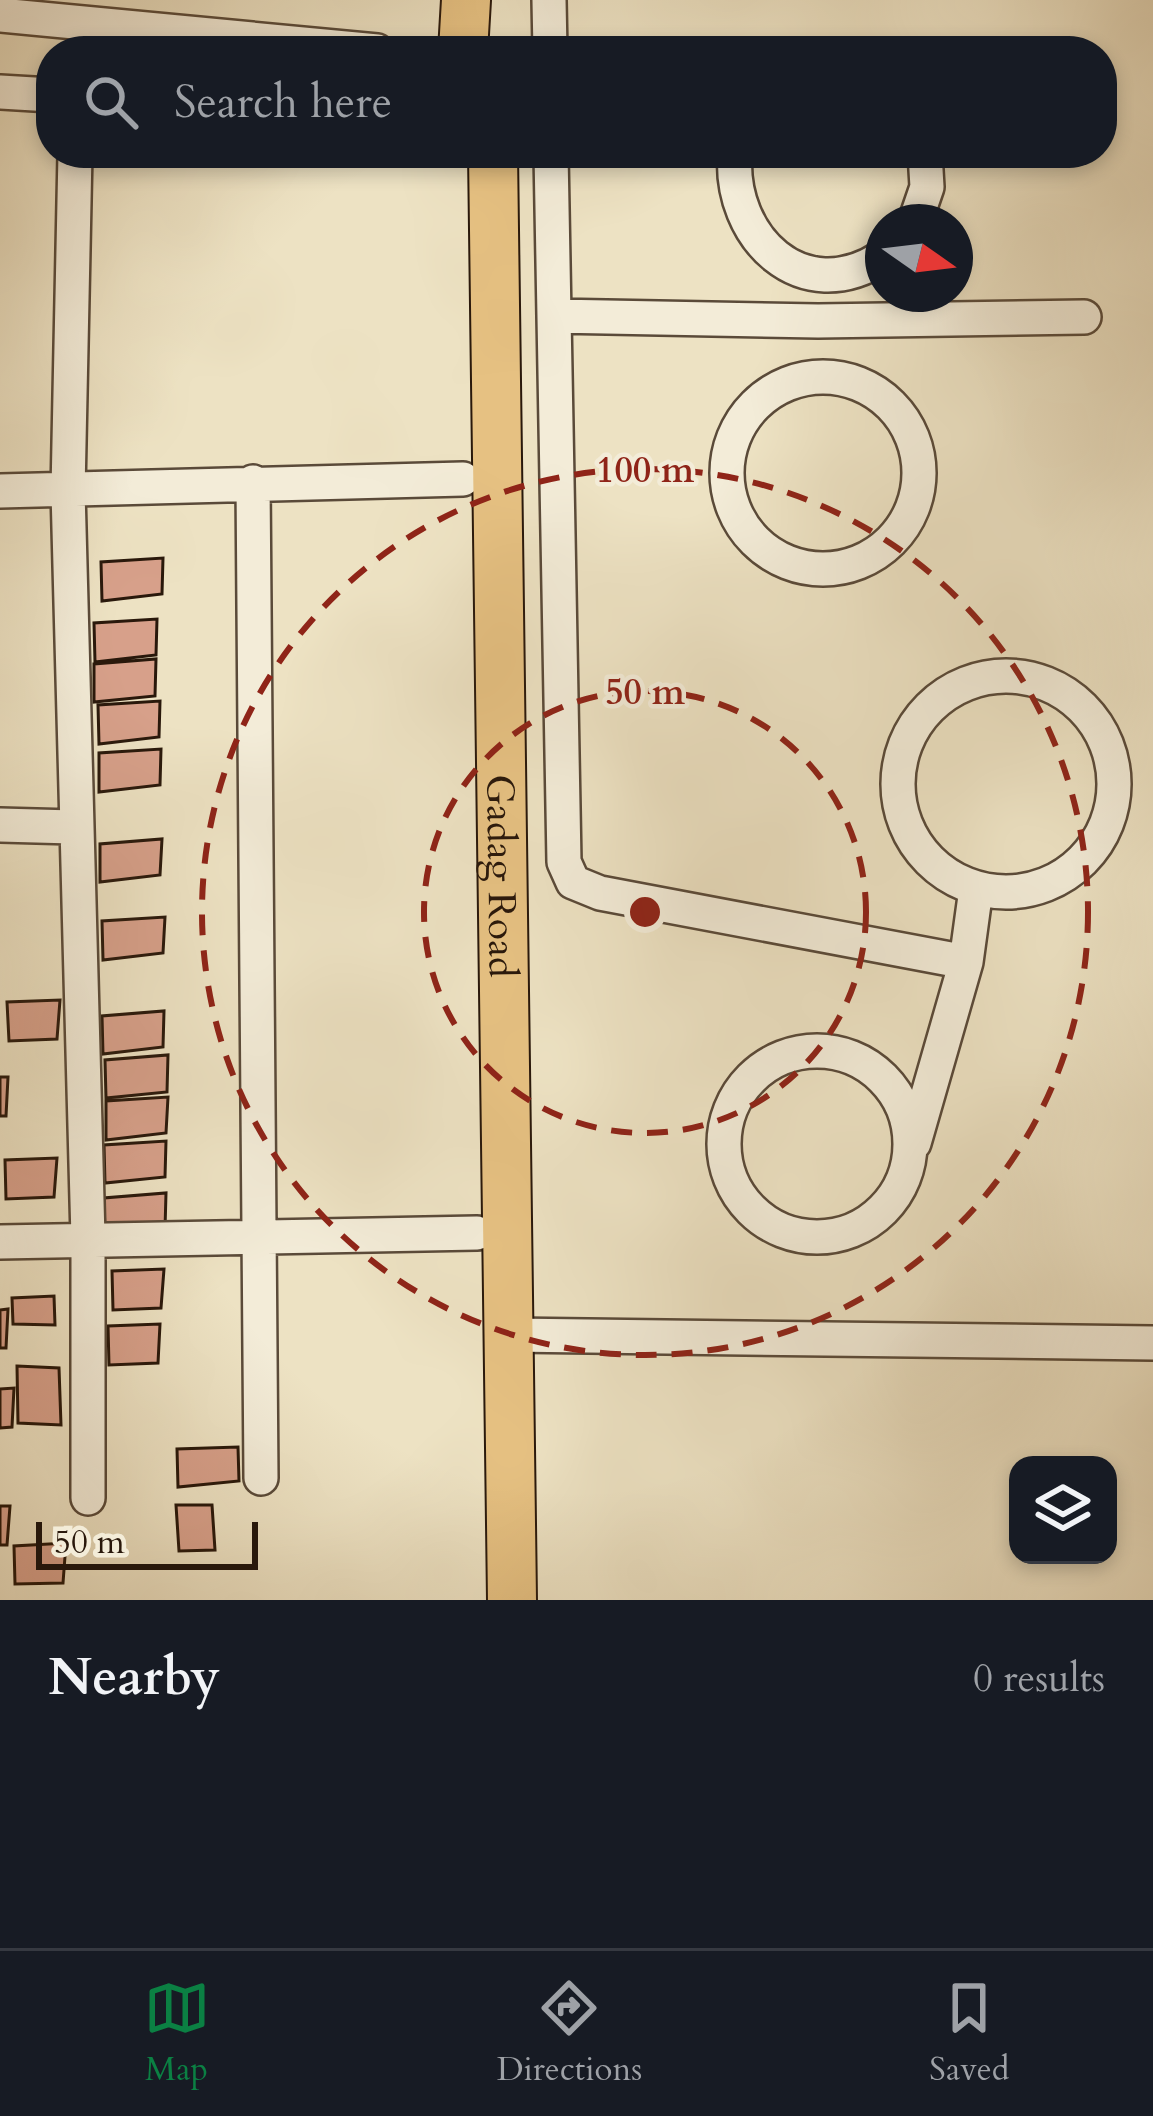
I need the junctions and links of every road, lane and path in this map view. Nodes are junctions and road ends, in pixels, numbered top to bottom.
1 (465, 0) edge
2 (497, 0) edge
3 (549, 0) edge
4 (0, 15) edge
5 (220, 36) edge
6 (464, 36) edge
7 (495, 36) edge
8 (550, 36) edge
9 (0, 92) edge
10 (36, 94) edge
11 (75, 168) edge
12 (462, 168) edge
13 (493, 168) edge
14 (551, 168) edge
15 (734, 168) edge
16 (926, 168) edge
17 (921, 204) edge
18 (865, 268) edge
19 (834, 274) junction
20 (554, 316) junction
21 (1084, 317) dead end
22 (818, 321) junction
23 (821, 376) junction
24 (463, 478) junction
25 (253, 482) junction
26 (0, 491) edge
27 (68, 491) junction
28 (0, 825) edge
29 (73, 827) junction
30 (976, 889) junction
31 (966, 962) junction
32 (911, 1155) junction
33 (477, 1233) junction
34 (88, 1238) junction
35 (260, 1241) junction
36 (0, 1242) edge
37 (510, 1336) junction
38 (1153, 1343) edge
39 (260, 1478) dead end
40 (88, 1498) dead end
41 (481, 1600) edge
42 (512, 1600) edge

1 - 2 street
1 - 6 highway
2 - 7 highway
3 - 8 street
4 - 5 street
9 - 10 street
11 - 27 street
12 - 24 highway, Gadag Road
13 - 37 highway, Gadag Road
14 - 20 street
15 - 19 street
16 - 17 street
18 - 19 street
19 - 22 street
20 - 22 street
20 - 31 street
21 - 22 street
22 - 23 street
23 - 23 street
24 - 25 street
24 - 33 highway, Gadag Road
25 - 27 street
25 - 35 street
26 - 27 street
27 - 29 street
28 - 29 street
29 - 34 street
30 - 30 street
30 - 31 street
31 - 32 street
32 - 32 street
33 - 35 street
33 - 41 highway, Gadag Road
34 - 35 street
34 - 36 street
34 - 40 street
35 - 39 street
37 - 38 street
37 - 42 highway, Gadag Road

